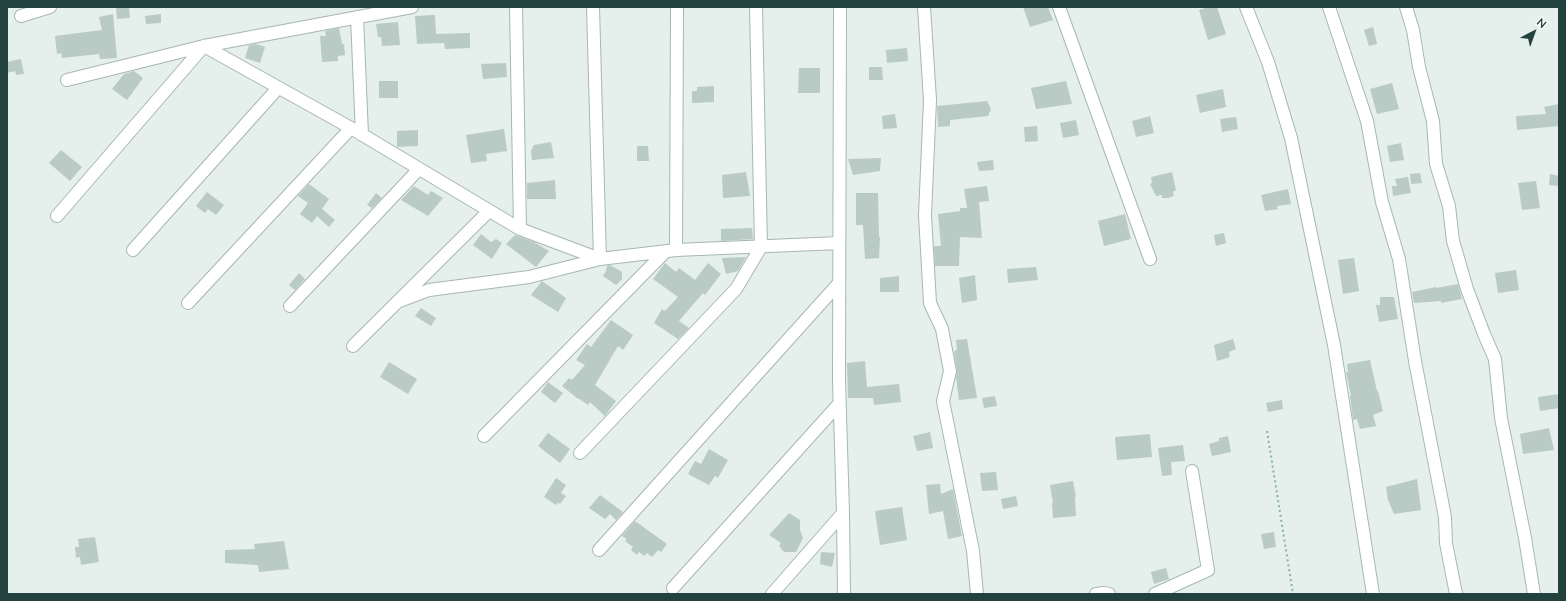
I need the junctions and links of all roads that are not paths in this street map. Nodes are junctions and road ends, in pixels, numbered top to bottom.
1 (50, 7) edge
2 (412, 7) edge
3 (516, 7) edge
4 (593, 7) edge
5 (678, 7) edge
6 (756, 7) edge
7 (840, 7) edge
8 (924, 7) edge
9 (1059, 7) edge
10 (1246, 7) edge
11 (1329, 7) edge
12 (1406, 7) edge
13 (21, 16) dead end
14 (357, 17) junction
15 (204, 46) junction
16 (67, 80) dead end
17 (278, 88) junction
18 (351, 128) junction
19 (362, 135) junction
20 (419, 169) junction
21 (489, 211) junction
22 (57, 216) dead end
23 (520, 229) junction
24 (840, 243) junction
25 (761, 247) junction
26 (134, 250) dead end
27 (670, 251) junction
28 (600, 259) junction
29 (1150, 259) dead end
30 (839, 284) junction
31 (398, 302) junction
32 (188, 303) dead end
33 (290, 306) dead end
34 (353, 346) dead end
35 (839, 404) junction
36 (484, 436) dead end
37 (580, 453) dead end
38 (1192, 471) dead end
39 (842, 513) junction
40 (599, 550) dead end
41 (673, 588) dead end
42 (772, 594) edge
43 (844, 594) edge
44 (977, 594) edge
45 (1096, 594) edge
46 (1109, 594) edge
47 (1155, 594) edge
48 (1373, 594) edge
49 (1456, 594) edge
50 (1534, 594) edge

1 - 13 street
2 - 14 street
3 - 23 street
4 - 28 street
5 - 27 street
6 - 25 street
7 - 24 street
8 - 44 street
9 - 29 street
10 - 48 street
11 - 49 street
12 - 50 street
14 - 15 street
14 - 19 street
15 - 16 street
15 - 17 street
15 - 22 street
17 - 18 street
17 - 26 street
18 - 19 street
18 - 32 street
19 - 20 street
20 - 21 street
20 - 33 street
21 - 23 street
21 - 31 street
23 - 28 street
24 - 25 street
24 - 30 street
25 - 27 street
25 - 37 street
27 - 28 street
27 - 36 street
28 - 31 street
30 - 35 street
30 - 40 street
31 - 34 street
35 - 39 street
35 - 41 street
38 - 47 street
39 - 42 street
39 - 43 street
45 - 46 street

